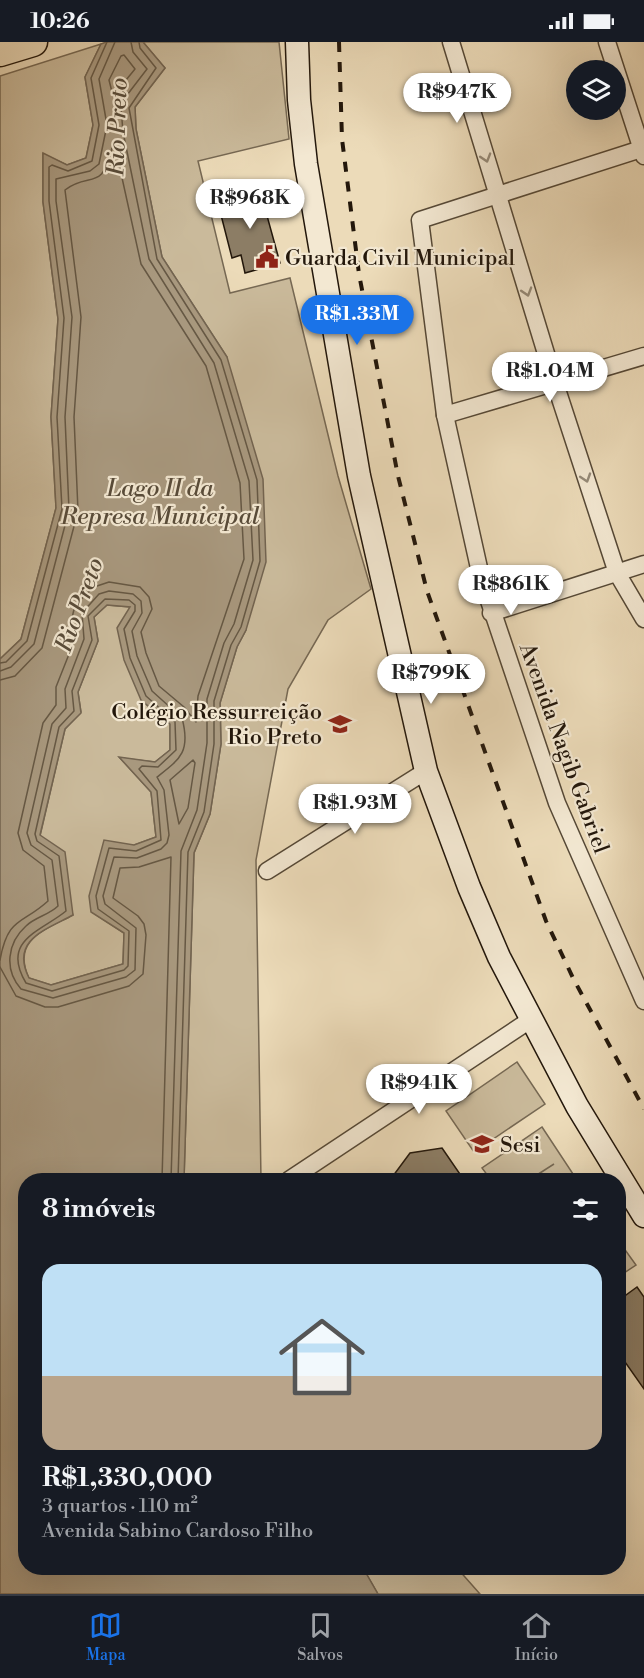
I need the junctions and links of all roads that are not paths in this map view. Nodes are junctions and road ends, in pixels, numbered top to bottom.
1 (297, 42) edge
2 (450, 42) edge
3 (607, 42) edge
4 (643, 151) edge
5 (497, 196) junction
6 (644, 356) edge
7 (555, 384) junction
8 (445, 415) junction
9 (644, 564) edge
10 (617, 573) junction
11 (491, 613) junction
12 (644, 619) edge
13 (426, 771) junction
14 (267, 871) dead end
15 (637, 965) edge
16 (644, 1001) edge
17 (530, 1020) junction
18 (300, 1173) edge
19 (618, 1173) edge
20 (626, 1186) edge
21 (644, 1216) edge

1 - 13 main road
2 -> 5 street
3 - 4 street
4 - 5 street
5 -> 7 street
5 - 8 street, Avenida Nagib Gabriel
6 - 7 street
7 - 8 street
7 -> 10 street
8 - 11 street, Avenida Nagib Gabriel
9 - 10 street
10 - 11 street
10 - 12 street
11 - 15 street, Avenida Nagib Gabriel
13 - 14 street
13 - 17 main road
15 - 16 street, Avenida Nagib Gabriel
17 - 18 street
17 - 19 main road
20 - 21 main road

